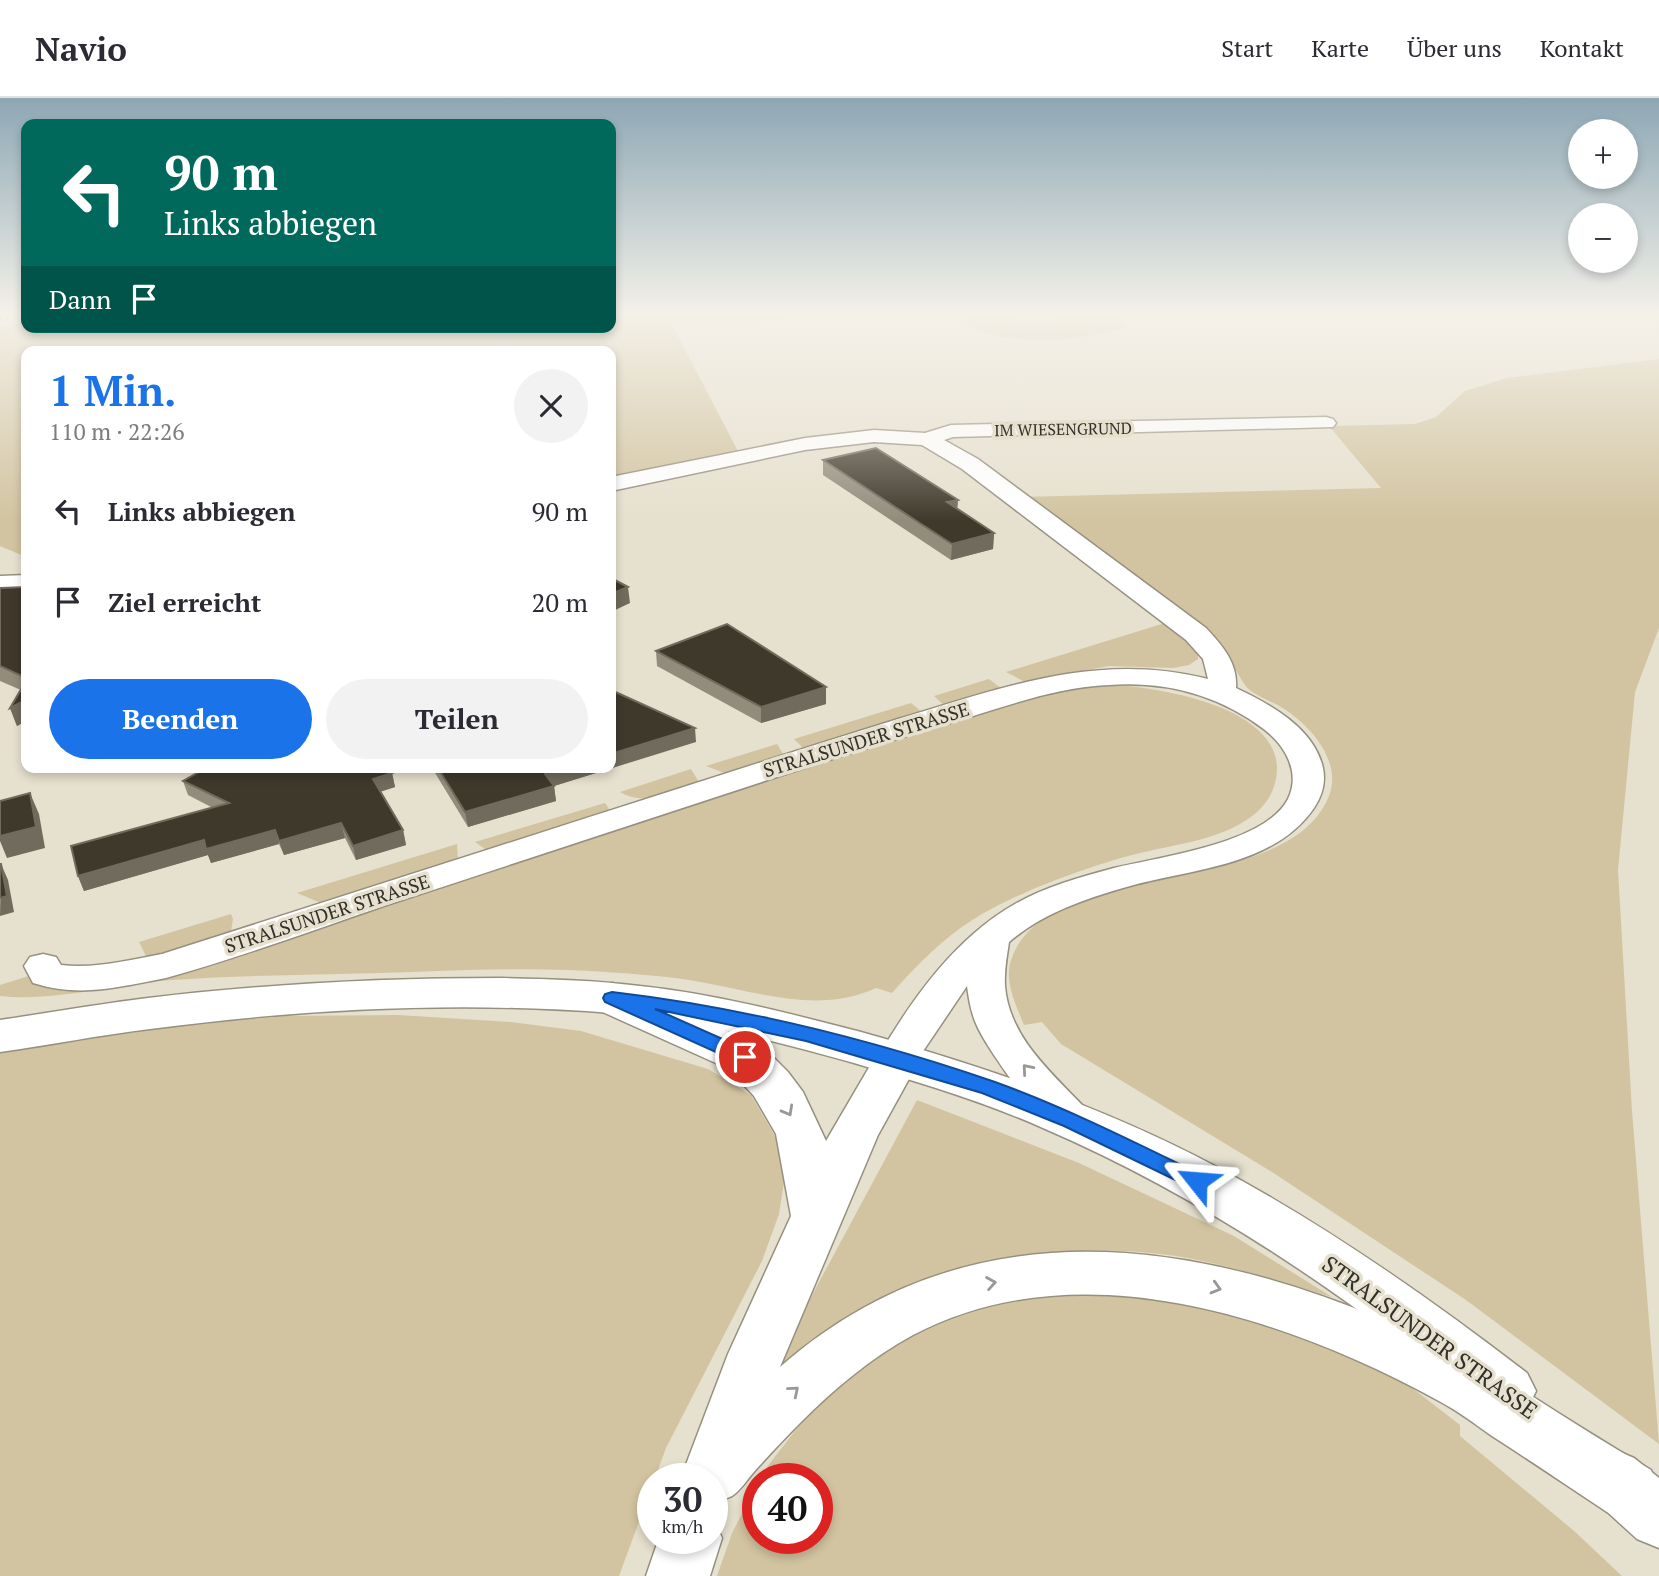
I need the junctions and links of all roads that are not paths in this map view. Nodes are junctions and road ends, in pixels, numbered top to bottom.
1 (1326, 423) dead end
2 (927, 439) junction
3 (616, 483) edge
4 (21, 583) edge
5 (0, 584) edge
6 (1222, 691) junction
7 (991, 938) junction
8 (43, 966) dead end
9 (612, 998) junction
10 (0, 1036) edge
11 (897, 1059) junction
12 (1072, 1121) junction
13 (817, 1216) junction
14 (1463, 1370) junction
15 (717, 1463) edge
16 (724, 1463) edge
17 (1644, 1505) edge
18 (686, 1554) edge
19 (678, 1576) edge

1 - 2 street, IM WIESENGRUND
2 - 3 street, IM WIESENGRUND
2 - 6 street, IM WIESENGRUND
4 - 5 street
6 - 7 street, STRALSUNDER STRASSE
6 - 8 street, STRALSUNDER STRASSE
7 - 11 street, STRALSUNDER STRASSE
12 -> 7 street, STRALSUNDER STRASSE
9 - 10 main road, STRALSUNDER STRASSE
9 - 11 main road, STRALSUNDER STRASSE
9 -> 13 main road
11 - 12 main road, STRALSUNDER STRASSE
11 - 13 main road
12 - 14 main road, STRALSUNDER STRASSE
13 - 15 main road
16 -> 14 main road
14 - 17 main road
18 - 19 main road

